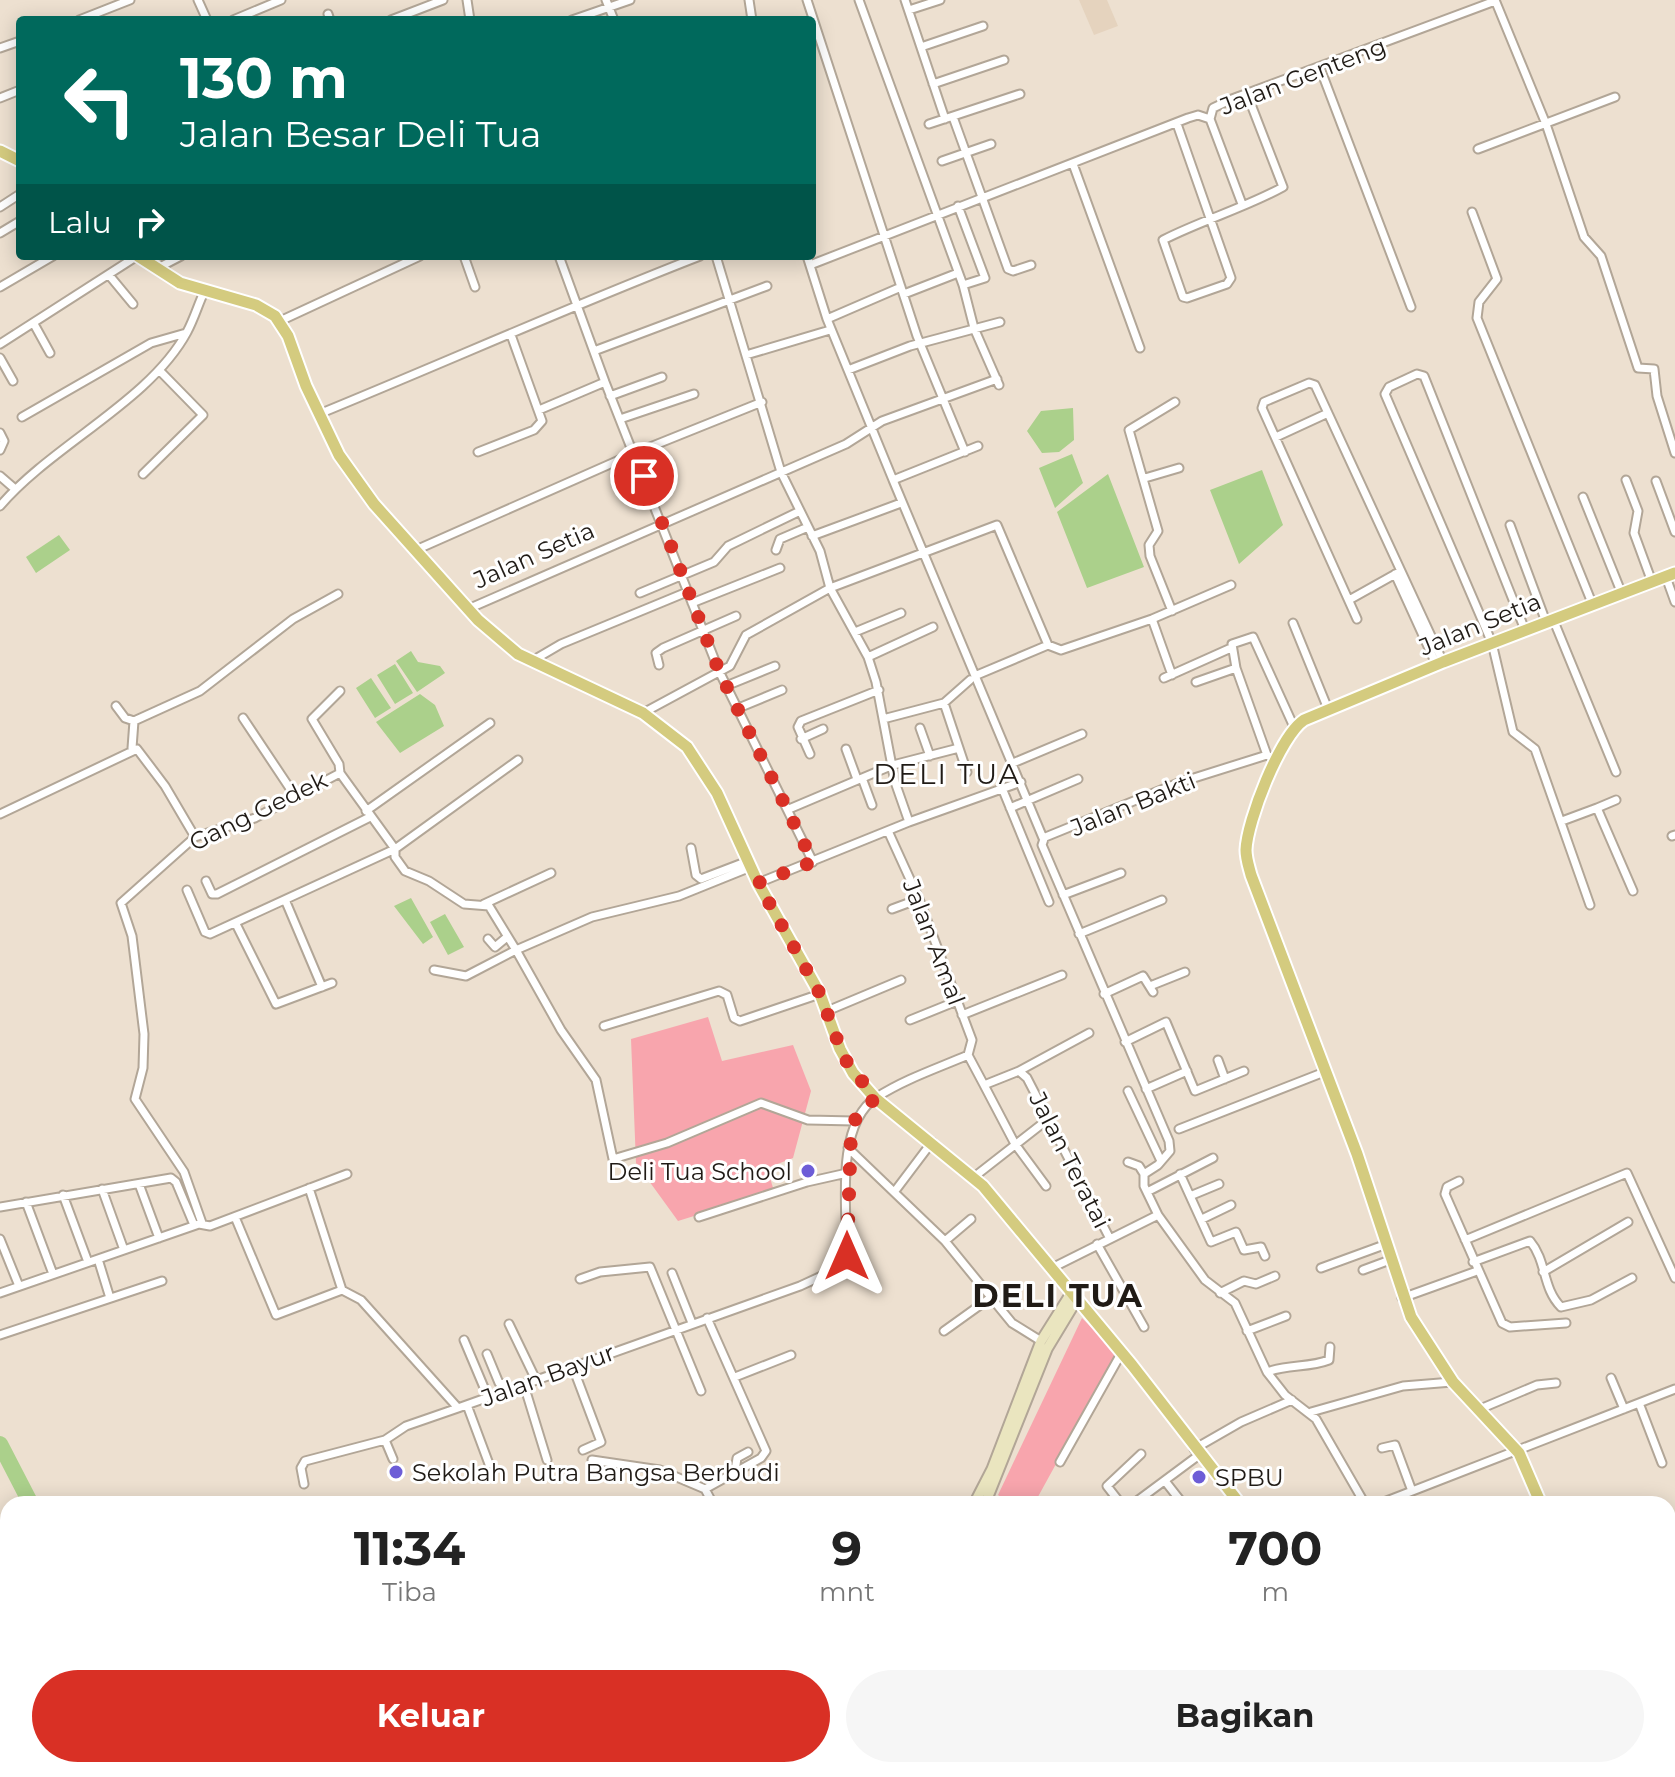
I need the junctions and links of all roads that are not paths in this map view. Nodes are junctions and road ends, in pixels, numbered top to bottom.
1 (130, 0) edge
2 (281, 0) edge
3 (630, 0) edge
4 (859, 0) edge
5 (905, 0) edge
6 (940, 0) edge
7 (440, 1) edge
8 (1495, 1) edge
9 (608, 4) edge
10 (909, 10) junction
11 (89, 16) edge
12 (243, 16) edge
13 (401, 16) edge
14 (581, 16) edge
15 (983, 26) dead end
16 (816, 28) edge
17 (921, 47) junction
18 (1004, 60) dead end
19 (1320, 68) junction
20 (933, 84) junction
21 (1020, 94) dead end
22 (1247, 94) junction
23 (1615, 97) dead end
24 (949, 118) junction
25 (1210, 119) junction
26 (929, 124) dead end
27 (1177, 124) junction
28 (1546, 124) junction
29 (991, 144) dead end
30 (1478, 149) dead end
31 (965, 153) junction
32 (942, 161) dead end
33 (1073, 164) junction
34 (980, 198) junction
35 (1242, 204) junction
36 (958, 206) junction
37 (1472, 212) dead end
38 (937, 214) junction
39 (1210, 219) junction
40 (882, 236) junction
41 (46, 260) edge
42 (132, 260) edge
43 (144, 260) edge
44 (173, 260) edge
45 (411, 260) edge
46 (465, 260) edge
47 (560, 260) edge
48 (690, 260) edge
49 (717, 260) edge
50 (808, 260) edge
51 (810, 265) junction
52 (1031, 265) dead end
53 (156, 269) junction
54 (958, 273) junction
55 (109, 275) junction
56 (963, 285) junction
57 (767, 286) dead end
58 (0, 287) edge
59 (475, 287) dead end
60 (903, 291) junction
61 (204, 292) junction
62 (730, 301) junction
63 (133, 304) dead end
64 (577, 304) junction
65 (1411, 307) dead end
66 (827, 319) junction
67 (280, 321) junction
68 (1000, 322) dead end
69 (34, 324) junction
70 (974, 328) junction
71 (830, 330) junction
72 (187, 333) junction
73 (511, 335) junction
74 (0, 344) edge
75 (921, 344) junction
76 (1140, 348) dead end
77 (594, 351) junction
78 (50, 353) dead end
79 (746, 355) junction
80 (0, 358) edge
81 (159, 370) junction
82 (848, 370) junction
83 (662, 377) dead end
84 (13, 381) dead end
85 (605, 382) junction
86 (694, 394) dead end
87 (610, 396) junction
88 (943, 400) junction
89 (762, 402) junction
90 (1175, 402) dead end
91 (539, 410) junction
92 (1328, 413) junction
93 (319, 414) junction
94 (22, 417) dead end
95 (620, 419) junction
96 (870, 428) junction
97 (0, 433) edge
98 (1276, 437) junction
99 (978, 446) dead end
100 (0, 450) edge
101 (478, 452) dead end
102 (965, 452) junction
103 (635, 453) junction
104 (1675, 453) edge
105 (1179, 468) dead end
106 (781, 472) junction
107 (143, 474) dead end
108 (0, 476) edge
109 (1145, 478) junction
110 (893, 480) junction
111 (1626, 480) dead end
112 (1656, 481) dead end
113 (15, 489) junction
114 (1583, 497) dead end
115 (901, 503) junction
116 (0, 506) edge
117 (800, 511) junction
118 (662, 523) junction
119 (1510, 525) dead end
120 (808, 527) junction
121 (1675, 532) edge
122 (812, 536) junction
123 (418, 549) junction
124 (776, 550) dead end
125 (924, 553) junction
126 (780, 568) dead end
127 (1398, 572) junction
128 (1671, 575) edge
129 (681, 576) junction
130 (1652, 582) junction
131 (1231, 585) dead end
132 (830, 588) junction
133 (687, 592) junction
134 (640, 593) dead end
135 (338, 594) dead end
136 (1622, 594) junction
137 (1349, 600) junction
138 (1675, 602) edge
139 (692, 603) junction
140 (1592, 603) junction
141 (468, 609) junction
142 (1172, 611) junction
143 (901, 613) dead end
144 (736, 616) dead end
145 (1152, 619) junction
146 (1357, 619) dead end
147 (1549, 620) junction
148 (1293, 623) dead end
149 (933, 627) dead end
150 (702, 630) junction
151 (1525, 630) junction
152 (855, 632) junction
153 (1492, 643) junction
154 (1048, 645) junction
155 (1231, 648) junction
156 (868, 657) junction
157 (531, 661) junction
158 (1440, 663) junction
159 (659, 665) dead end
160 (775, 666) dead end
161 (1236, 668) junction
162 (719, 671) junction
163 (974, 678) junction
164 (1196, 682) dead end
165 (726, 686) junction
166 (782, 690) dead end
167 (879, 690) junction
168 (340, 691) dead end
169 (944, 703) junction
170 (116, 706) dead end
171 (736, 709) junction
172 (1328, 709) junction
173 (643, 713) junction
174 (243, 718) dead end
175 (883, 719) junction
176 (134, 721) junction
177 (490, 723) dead end
178 (1299, 723) junction
179 (920, 728) dead end
180 (823, 729) dead end
181 (1082, 734) dead end
182 (801, 739) junction
183 (132, 748) junction
184 (959, 748) junction
185 (846, 749) dead end
186 (810, 754) dead end
187 (930, 756) junction
188 (1270, 757) junction
189 (518, 760) dead end
190 (1013, 763) junction
191 (893, 765) junction
192 (967, 772) dead end
193 (1616, 772) dead end
194 (340, 773) junction
195 (859, 779) junction
196 (1078, 779) dead end
197 (1021, 782) junction
198 (1002, 788) junction
199 (295, 796) junction
200 (1616, 800) dead end
201 (1028, 801) junction
202 (872, 805) dead end
203 (1010, 808) junction
204 (1597, 808) junction
205 (789, 809) junction
206 (0, 814) edge
207 (368, 814) junction
208 (1562, 821) junction
209 (909, 822) junction
210 (888, 831) junction
211 (195, 837) junction
212 (1043, 842) junction
213 (691, 848) dead end
214 (395, 849) junction
215 (1028, 851) junction
216 (813, 862) junction
217 (750, 864) junction
218 (551, 873) dead end
219 (1121, 873) dead end
220 (206, 881) dead end
221 (758, 883) junction
222 (187, 890) dead end
223 (1633, 891) dead end
224 (1063, 895) junction
225 (919, 899) junction
226 (1162, 900) dead end
227 (286, 902) junction
228 (1049, 902) dead end
229 (484, 904) junction
230 (1590, 905) dead end
231 (892, 909) dead end
232 (236, 924) junction
233 (1079, 934) junction
234 (507, 937) junction
235 (488, 939) dead end
236 (516, 950) junction
237 (434, 970) dead end
238 (1185, 972) dead end
239 (1062, 975) dead end
240 (901, 980) dead end
241 (332, 983) dead end
242 (322, 987) junction
243 (820, 994) junction
244 (1104, 994) junction
245 (957, 1001) junction
246 (827, 1011) junction
247 (962, 1015) junction
248 (910, 1020) dead end
249 (604, 1026) dead end
250 (1089, 1033) dead end
251 (1125, 1042) junction
252 (968, 1055) junction
253 (1218, 1060) dead end
254 (1019, 1071) junction
255 (1187, 1071) junction
256 (1244, 1071) dead end
257 (1327, 1071) junction
258 (1225, 1079) junction
259 (984, 1085) junction
260 (1146, 1089) junction
261 (1128, 1091) dead end
262 (875, 1098) junction
263 (1047, 1120) junction
264 (854, 1121) junction
265 (1179, 1129) dead end
266 (932, 1142) junction
267 (1015, 1144) junction
268 (848, 1148) junction
269 (1213, 1158) dead end
270 (1161, 1161) junction
271 (1128, 1162) dead end
272 (847, 1173) junction
273 (347, 1174) dead end
274 (1144, 1174) junction
275 (1180, 1174) junction
276 (974, 1177) junction
277 (1459, 1181) dead end
278 (139, 1184) junction
279 (1219, 1184) dead end
280 (1046, 1186) dead end
281 (309, 1188) junction
282 (102, 1189) junction
283 (895, 1191) junction
284 (1147, 1192) junction
285 (63, 1195) junction
286 (1190, 1196) junction
287 (26, 1202) junction
288 (1231, 1205) dead end
289 (0, 1207) edge
290 (1158, 1215) junction
291 (235, 1217) junction
292 (699, 1217) dead end
293 (971, 1219) dead end
294 (1202, 1219) junction
295 (1628, 1222) dead end
296 (198, 1224) junction
297 (1109, 1237) junction
298 (159, 1238) junction
299 (0, 1239) edge
300 (1465, 1240) junction
301 (945, 1241) junction
302 (1097, 1244) junction
303 (1384, 1245) junction
304 (124, 1250) junction
305 (1265, 1256) dead end
306 (98, 1259) junction
307 (1390, 1260) junction
308 (88, 1262) junction
309 (1473, 1262) junction
310 (1205, 1263) dead end
311 (1195, 1268) junction
312 (1321, 1268) dead end
313 (1050, 1269) junction
314 (1363, 1270) dead end
315 (1477, 1271) junction
316 (1543, 1272) junction
317 (672, 1273) dead end
318 (53, 1274) junction
319 (1275, 1276) dead end
320 (1632, 1278) dead end
321 (1675, 1278) edge
322 (580, 1279) dead end
323 (162, 1281) dead end
324 (19, 1286) junction
325 (342, 1290) junction
326 (0, 1293) edge
327 (1220, 1293) junction
328 (110, 1298) junction
329 (990, 1298) junction
330 (1073, 1298) junction
331 (1402, 1298) junction
332 (1286, 1316) dead end
333 (707, 1318) junction
334 (692, 1323) junction
335 (1566, 1323) dead end
336 (509, 1324) dead end
337 (1144, 1327) dead end
338 (674, 1330) junction
339 (944, 1331) dead end
340 (1247, 1331) junction
341 (0, 1335) edge
342 (464, 1340) dead end
343 (1041, 1341) junction
344 (1330, 1347) dead end
345 (1122, 1352) junction
346 (487, 1354) dead end
347 (791, 1355) dead end
348 (572, 1365) junction
349 (1267, 1372) junction
350 (735, 1377) junction
351 (1611, 1378) dead end
352 (536, 1380) junction
353 (1453, 1382) junction
354 (1556, 1383) dead end
355 (524, 1385) junction
356 (1675, 1389) edge
357 (508, 1390) junction
358 (701, 1391) dead end
359 (488, 1397) junction
360 (1292, 1400) junction
361 (1639, 1403) junction
362 (467, 1405) junction
363 (458, 1408) junction
364 (1480, 1409) junction
365 (1624, 1409) junction
366 (1311, 1412) junction
367 (385, 1440) junction
368 (1382, 1448) dead end
369 (583, 1450) dead end
370 (748, 1452) dead end
371 (1197, 1452) junction
372 (1519, 1453) junction
373 (1141, 1454) dead end
374 (393, 1459) dead end
375 (547, 1460) dead end
376 (592, 1460) dead end
377 (1060, 1462) dead end
378 (1662, 1463) dead end
379 (489, 1464) dead end
380 (735, 1471) junction
381 (1165, 1481) junction
382 (304, 1484) dead end
383 (705, 1489) junction
384 (1412, 1491) junction
385 (709, 1496) edge
386 (978, 1496) edge
387 (988, 1496) edge
388 (1115, 1496) edge
389 (1144, 1496) edge
390 (1177, 1496) edge
391 (1233, 1496) edge
392 (1361, 1496) edge
393 (1400, 1496) edge
394 (1538, 1496) edge

1 - 11 street
2 - 12 street
3 - 9 street
4 - 38 street
5 - 10 street
6 - 10 street
7 - 13 street
8 - 19 street, Jalan Genteng
8 - 28 street
9 - 14 street
10 - 17 street
15 - 17 street
16 - 40 street
17 - 20 street
18 - 20 street
19 - 22 street, Jalan Genteng
19 - 65 street
20 - 24 street
21 - 24 street
22 - 25 street, Jalan Genteng
22 - 35 street
23 - 28 street
24 - 26 street
24 - 31 street
25 - 27 street, Jalan Genteng
25 - 35 street
27 - 33 street, Jalan Genteng
27 - 39 street
28 - 30 street
28 - 104 street
29 - 31 street
31 - 32 street
31 - 34 street
33 - 34 street, Jalan Genteng
33 - 76 street
34 - 36 street, Jalan Genteng
34 - 52 street
35 - 39 street
36 - 38 street, Jalan Genteng
36 - 56 street
37 - 140 street
38 - 40 street, Jalan Genteng
38 - 54 street
39 - 39 street
40 - 51 street, Jalan Genteng
40 - 60 street
41 - 58 street
42 - 55 street
43 - 53 main road
44 - 53 street
45 - 67 street
46 - 59 street
47 - 64 street
48 - 64 street
49 - 62 street
50 - 51 street, Jalan Bakti
51 - 66 street, Jalan Bakti
53 - 61 main road
54 - 56 street
54 - 60 street
55 - 63 street
55 - 69 street
56 - 70 street
57 - 62 street
60 - 66 street
60 - 75 street
61 - 67 main road
61 - 72 street
62 - 77 street
62 - 79 street
64 - 73 street
64 - 77 street
66 - 71 street, Jalan Bakti
67 - 93 main road
68 - 70 street
69 - 74 street
69 - 78 street
70 - 75 street
70 - 88 street, Jalan Setia
71 - 79 street
71 - 82 street, Jalan Bakti
72 - 81 street
72 - 94 street
73 - 91 street
73 - 93 street
75 - 82 street
75 - 88 street
77 - 85 street
79 - 89 street
80 - 84 street
81 - 107 street
81 - 113 street
82 - 96 street, Jalan Bakti
83 - 87 street
85 - 87 street
85 - 91 street
86 - 95 street
87 - 95 street
88 - 96 street, Jalan Setia
88 - 102 street
89 - 103 street
89 - 106 street
90 - 109 street
91 - 101 street
92 - 98 street
92 - 98 street
92 - 127 street
93 - 123 main road
95 - 103 street
96 - 106 street, Jalan Setia
96 - 110 street, Jalan Bakti
97 - 100 street
98 - 137 street
99 - 102 street
102 - 110 street
103 - 118 street
103 - 123 street
105 - 109 street
106 - 117 street
106 - 118 street, Jalan Setia
108 - 113 street
109 - 142 street
110 - 115 street, Jalan Bakti
111 - 130 street
112 - 121 street
113 - 116 street
114 - 136 street
115 - 122 street
115 - 125 street, Jalan Bakti
117 - 120 street
117 - 129 street
118 - 129 street
118 - 141 street, Jalan Setia
119 - 147 street
120 - 122 street
120 - 124 street
122 - 132 street
123 - 141 main road
125 - 132 street
125 - 154 street
125 - 163 street, Jalan Bakti
126 - 139 street
127 - 137 street
127 - 158 street
128 - 130 main road, Jalan Setia
128 - 138 street
129 - 133 street
129 - 134 street
130 - 136 main road, Jalan Setia
131 - 142 street
132 - 152 street
132 - 162 street
133 - 139 street
133 - 157 street
135 - 176 street
136 - 140 main road, Jalan Setia
137 - 146 street
139 - 150 street
140 - 147 main road, Jalan Setia
141 - 157 main road
142 - 145 street
143 - 152 street
144 - 150 street
145 - 154 street
145 - 155 street
147 - 151 main road, Jalan Setia
147 - 193 street
148 - 172 street
149 - 156 street
150 - 159 street
150 - 162 street
151 - 153 main road, Jalan Setia
151 - 153 street
152 - 156 street
153 - 158 main road, Jalan Setia
153 - 208 street
154 - 163 street
155 - 161 street
155 - 178 street
156 - 167 street
157 - 173 main road
158 - 172 main road, Jalan Setia
160 - 165 street
161 - 164 street
161 - 188 street
162 - 165 street
162 - 173 street
163 - 169 street
163 - 190 street, Jalan Bakti
165 - 171 street
166 - 171 street
167 - 175 street
167 - 182 street
168 - 194 street
169 - 175 street
169 - 184 street
170 - 176 street
171 - 205 street
172 - 178 main road, Jalan Setia
173 - 217 main road
174 - 199 street
175 - 191 street
176 - 183 street
177 - 207 street
178 - 188 main road
179 - 187 street
180 - 182 street
181 - 190 street
182 - 186 street
183 - 206 street
183 - 211 street
184 - 187 street
184 - 192 street
185 - 195 street
187 - 191 street
188 - 212 street, Jalan Bakti
188 - 257 main road
189 - 214 street
190 - 197 street, Jalan Bakti
191 - 195 street
191 - 209 street
194 - 199 street, Gang Gedek
194 - 207 street, Gang Gedek
195 - 202 street
195 - 205 street
196 - 201 street
197 - 198 street
197 - 201 street, Jalan Bakti
198 - 203 street
198 - 209 street
199 - 211 street, Gang Gedek
200 - 204 street
201 - 203 street
201 - 212 street, Jalan Bakti
203 - 215 street
204 - 208 street
204 - 223 street
205 - 216 street
207 - 214 street, Gang Gedek
207 - 220 street
208 - 230 street
209 - 210 street
210 - 216 street
210 - 225 street, Jalan Amal
211 - 296 street, Gang Gedek
212 - 215 street
212 - 224 street
213 - 217 street
214 - 227 street
214 - 229 street, Gang Gedek
215 - 228 street
216 - 221 street
217 - 221 main road
217 - 236 street
218 - 229 street
219 - 224 street
221 - 243 main road
222 - 232 street
224 - 233 street
225 - 231 street
225 - 245 street, Jalan Amal
226 - 233 street
227 - 232 street
227 - 242 street
229 - 234 street
232 - 242 street
233 - 244 street
234 - 235 street
234 - 236 street
236 - 237 street
236 - 264 street
238 - 244 street
239 - 247 street
240 - 246 street
241 - 242 street
243 - 246 main road
243 - 249 street
244 - 251 street
245 - 247 street, Jalan Amal
245 - 248 street
246 - 262 main road
247 - 252 street, Jalan Amal
250 - 254 street
251 - 255 street
251 - 260 street
252 - 259 street
252 - 262 street
253 - 258 street
254 - 259 street, Jalan Teratai
254 - 263 street, Jalan Teratai
255 - 258 street
255 - 260 street
256 - 258 street
257 - 265 street
257 - 303 main road
259 - 267 street
260 - 270 street
261 - 270 street
262 - 264 street, Jalan Bayur
262 - 266 main road
263 - 267 street
263 - 297 street, Jalan Teratai
264 - 268 street, Jalan Bayur
266 - 276 main road
266 - 283 street
267 - 276 street
267 - 280 street
268 - 272 street, Jalan Bayur
268 - 283 street
269 - 275 street
270 - 274 street
271 - 274 street
272 - 292 street
272 - 333 street, Jalan Bayur
273 - 281 street
274 - 284 street
275 - 284 street
275 - 286 street
276 - 313 main road
277 - 300 street
278 - 282 street
278 - 296 street
278 - 298 street
279 - 286 street
281 - 291 street
281 - 325 street
282 - 285 street
282 - 304 street
283 - 301 street
284 - 290 street
285 - 287 street
285 - 308 street
286 - 294 street
287 - 289 street
287 - 318 street
288 - 294 street
290 - 297 street
290 - 311 street
291 - 296 street
291 - 325 street
293 - 301 street
294 - 305 street
295 - 316 street
296 - 298 street
297 - 302 street
298 - 304 street
299 - 324 street
300 - 309 street
300 - 321 street
301 - 329 street
302 - 313 street
302 - 337 street
303 - 307 main road
303 - 312 street
304 - 306 street
306 - 308 street
306 - 328 street
307 - 314 street
307 - 331 main road
308 - 318 street
309 - 315 street
309 - 316 street
310 - 311 street
311 - 327 street
313 - 330 main road
315 - 331 street
315 - 335 street
316 - 320 street
317 - 334 street
318 - 324 street
319 - 327 street
322 - 338 street
323 - 328 street
324 - 326 street
325 - 363 street, Jalan Bayur
327 - 340 street
328 - 341 street
329 - 339 street
329 - 343 street
330 - 343 main road
330 - 345 main road
330 - 387 main road
331 - 353 main road
332 - 340 street
333 - 334 street, Jalan Bayur
333 - 350 street
334 - 338 street, Jalan Bayur
336 - 352 street
338 - 348 street, Jalan Bayur
338 - 358 street
340 - 349 street
342 - 359 street
343 - 386 main road
344 - 349 street
345 - 371 main road
345 - 377 street
346 - 357 street
347 - 350 street
348 - 352 street, Jalan Bayur
348 - 369 street
349 - 360 street
350 - 380 street
351 - 365 street
352 - 355 street, Jalan Bayur
353 - 364 main road
353 - 366 street
354 - 364 street
355 - 357 street, Jalan Bayur
355 - 375 street
356 - 361 street
357 - 359 street, Jalan Bayur
359 - 362 street, Jalan Bayur
360 - 366 street
360 - 371 street
361 - 365 street
361 - 378 street
362 - 363 street, Jalan Bayur
362 - 379 street
363 - 367 street
364 - 372 main road
365 - 372 street
366 - 392 street
367 - 374 street
367 - 382 street
368 - 384 street
370 - 380 street
371 - 381 street
371 - 391 main road
372 - 384 street
372 - 394 main road
373 - 388 street
376 - 383 street
380 - 383 street
381 - 389 street
381 - 390 street
383 - 385 street
384 - 393 street

